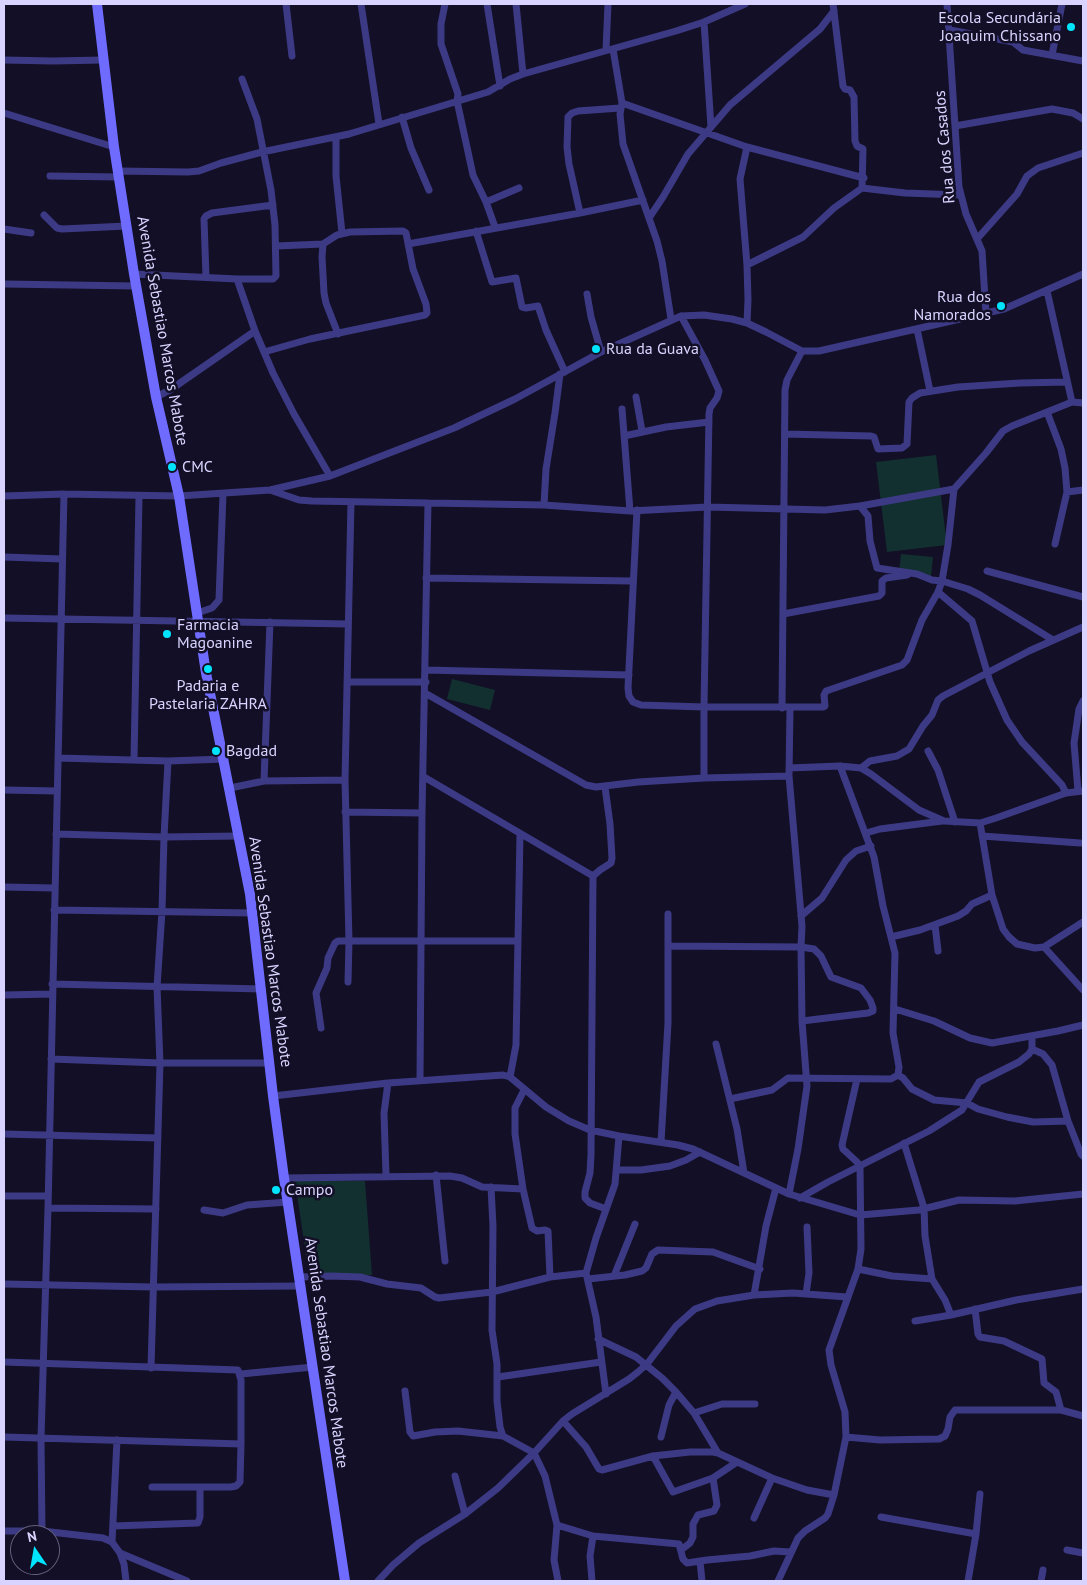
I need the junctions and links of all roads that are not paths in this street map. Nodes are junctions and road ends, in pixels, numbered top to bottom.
1 (96, 4) edge
2 (286, 4) edge
3 (361, 4) edge
4 (445, 4) edge
5 (487, 4) edge
6 (516, 4) edge
7 (608, 4) edge
8 (745, 4) edge
9 (947, 4) edge
10 (1062, 4) edge
11 (833, 8) edge
12 (704, 22) junction
13 (950, 30) junction
14 (610, 50) junction
15 (1052, 55) junction
16 (292, 56) dead end
17 (4, 60) edge
18 (103, 60) junction
19 (1083, 61) edge
20 (524, 74) junction
21 (242, 79) dead end
22 (500, 86) junction
23 (456, 101) junction
24 (621, 106) junction
25 (4, 112) edge
26 (402, 117) junction
27 (1083, 118) edge
28 (379, 124) junction
29 (955, 126) junction
30 (709, 130) junction
31 (336, 137) junction
32 (114, 147) junction
33 (747, 147) junction
34 (262, 152) junction
35 (1083, 153) edge
36 (119, 174) junction
37 (50, 176) dead end
38 (864, 178) junction
39 (520, 188) dead end
40 (862, 188) junction
41 (429, 190) dead end
42 (960, 195) junction
43 (643, 200) junction
44 (486, 202) junction
45 (273, 205) junction
46 (580, 213) junction
47 (44, 216) dead end
48 (649, 218) junction
49 (127, 226) junction
50 (495, 227) junction
51 (4, 228) edge
52 (476, 231) junction
53 (31, 233) dead end
54 (342, 234) junction
55 (977, 239) junction
56 (323, 244) junction
57 (408, 244) junction
58 (276, 246) junction
59 (747, 265) junction
60 (134, 274) junction
61 (1083, 274) edge
62 (206, 277) junction
63 (237, 279) junction
64 (4, 284) edge
65 (136, 286) junction
66 (1047, 291) junction
67 (587, 294) dead end
68 (986, 314) junction
69 (681, 316) junction
70 (671, 319) junction
71 (747, 323) junction
72 (917, 329) junction
73 (254, 331) junction
74 (338, 334) junction
75 (802, 351) junction
76 (264, 352) junction
77 (601, 352) junction
78 (562, 373) junction
79 (1067, 382) junction
80 (930, 391) junction
81 (156, 397) junction
82 (636, 397) dead end
83 (1072, 402) junction
84 (1083, 403) edge
85 (622, 410) dead end
86 (1047, 412) junction
87 (709, 422) junction
88 (642, 431) junction
89 (785, 434) junction
90 (624, 436) junction
91 (330, 476) junction
92 (954, 489) junction
93 (270, 490) junction
94 (1083, 490) edge
95 (1067, 492) junction
96 (64, 494) junction
97 (223, 494) junction
98 (4, 496) edge
99 (139, 496) junction
100 (179, 496) junction
101 (351, 502) junction
102 (428, 503) junction
103 (544, 505) junction
104 (860, 506) junction
105 (708, 508) junction
106 (784, 509) junction
107 (634, 511) junction
108 (1055, 544) dead end
109 (4, 557) edge
110 (62, 559) junction
111 (987, 571) dead end
112 (917, 574) junction
113 (426, 578) junction
114 (632, 581) junction
115 (942, 581) junction
116 (938, 592) junction
117 (1083, 597) edge
118 (783, 614) junction
119 (4, 618) edge
120 (197, 618) junction
121 (62, 619) junction
122 (137, 621) junction
123 (270, 622) junction
124 (348, 624) junction
125 (1083, 627) edge
126 (1053, 640) junction
127 (426, 670) junction
128 (987, 673) junction
129 (629, 675) junction
130 (347, 682) junction
131 (426, 682) junction
132 (425, 693) junction
133 (1083, 700) edge
134 (704, 708) junction
135 (786, 708) junction
136 (928, 750) dead end
137 (58, 758) junction
138 (134, 760) junction
139 (224, 760) junction
140 (168, 762) junction
141 (840, 766) junction
142 (789, 768) junction
143 (861, 768) junction
144 (789, 776) junction
145 (424, 777) junction
146 (704, 778) junction
147 (345, 780) junction
148 (264, 782) junction
149 (605, 787) junction
150 (230, 788) junction
151 (4, 790) edge
152 (57, 791) junction
153 (1081, 791) edge
154 (1066, 793) junction
155 (346, 812) junction
156 (422, 813) junction
157 (944, 821) junction
158 (956, 822) junction
159 (980, 823) junction
160 (866, 833) junction
161 (56, 834) junction
162 (520, 835) junction
163 (239, 836) junction
164 (982, 836) junction
165 (164, 837) junction
166 (1080, 843) dead end
167 (870, 846) junction
168 (594, 876) junction
169 (4, 887) edge
170 (54, 888) junction
171 (992, 895) junction
172 (54, 910) junction
173 (162, 911) junction
174 (253, 913) junction
175 (668, 914) dead end
176 (801, 916) junction
177 (1083, 922) edge
178 (935, 925) junction
179 (891, 937) junction
180 (349, 940) junction
181 (517, 941) junction
182 (421, 942) junction
183 (669, 946) junction
184 (801, 947) junction
185 (1044, 947) junction
186 (938, 951) dead end
187 (348, 982) dead end
188 (52, 984) junction
189 (157, 986) junction
190 (262, 989) junction
191 (1083, 990) edge
192 (52, 994) junction
193 (4, 995) edge
194 (895, 1008) junction
195 (802, 1021) junction
196 (1083, 1024) edge
197 (322, 1028) dead end
198 (1032, 1036) junction
199 (716, 1044) dead end
200 (1032, 1049) junction
201 (51, 1059) junction
202 (160, 1063) junction
203 (270, 1063) junction
204 (898, 1075) junction
205 (510, 1077) junction
206 (807, 1078) junction
207 (857, 1079) junction
208 (420, 1080) junction
209 (388, 1083) junction
210 (524, 1090) junction
211 (273, 1096) junction
212 (730, 1099) junction
213 (967, 1103) junction
214 (1068, 1121) junction
215 (590, 1130) junction
216 (4, 1134) edge
217 (49, 1135) junction
218 (619, 1136) junction
219 (158, 1138) junction
220 (661, 1142) junction
221 (904, 1143) junction
222 (700, 1152) junction
223 (1083, 1156) edge
224 (860, 1167) junction
225 (617, 1170) junction
226 (744, 1173) junction
227 (386, 1175) junction
228 (436, 1175) junction
229 (284, 1178) junction
230 (491, 1188) junction
231 (776, 1188) junction
232 (522, 1189) junction
233 (789, 1194) junction
234 (1083, 1194) edge
235 (4, 1196) edge
236 (48, 1196) junction
237 (800, 1198) junction
238 (288, 1202) junction
239 (48, 1208) junction
240 (156, 1208) junction
241 (924, 1208) junction
242 (606, 1209) junction
243 (204, 1210) dead end
244 (860, 1215) junction
245 (635, 1224) dead end
246 (807, 1227) dead end
247 (446, 1262) dead end
248 (760, 1269) junction
249 (858, 1269) junction
250 (587, 1276) junction
251 (614, 1276) junction
252 (550, 1277) junction
253 (932, 1279) junction
254 (301, 1281) junction
255 (4, 1284) edge
256 (46, 1285) junction
257 (153, 1287) junction
258 (1083, 1290) edge
259 (492, 1292) junction
260 (806, 1294) junction
261 (754, 1296) junction
262 (847, 1298) junction
263 (975, 1309) junction
264 (951, 1315) junction
265 (915, 1321) dead end
266 (598, 1339) junction
267 (4, 1362) edge
268 (601, 1362) junction
269 (44, 1363) junction
270 (647, 1364) junction
271 (314, 1367) junction
272 (151, 1368) junction
273 (241, 1374) junction
274 (498, 1377) junction
275 (405, 1391) dead end
276 (676, 1392) junction
277 (606, 1394) junction
278 (755, 1404) dead end
279 (1061, 1410) junction
280 (694, 1413) junction
281 (1083, 1416) edge
282 (563, 1421) junction
283 (502, 1436) junction
284 (661, 1437) dead end
285 (846, 1437) junction
286 (4, 1438) edge
287 (41, 1438) junction
288 (117, 1440) junction
289 (241, 1444) junction
290 (534, 1453) junction
291 (718, 1453) junction
292 (653, 1456) junction
293 (737, 1462) junction
294 (455, 1476) dead end
295 (714, 1478) junction
296 (772, 1478) junction
297 (152, 1487) dead end
298 (200, 1487) junction
299 (980, 1494) dead end
300 (834, 1495) junction
301 (465, 1514) junction
302 (754, 1518) dead end
303 (881, 1518) dead end
304 (42, 1525) edge
305 (557, 1525) junction
306 (113, 1526) junction
307 (60, 1533) edge
308 (976, 1534) junction
309 (593, 1536) junction
310 (112, 1542) junction
311 (682, 1550) junction
312 (1067, 1550) dead end
313 (790, 1552) junction
314 (1083, 1553) edge
315 (120, 1554) junction
316 (700, 1561) junction
317 (1043, 1570) dead end
318 (342, 1579) edge
319 (126, 1581) edge
320 (187, 1581) edge
321 (378, 1581) edge
322 (558, 1581) edge
323 (592, 1581) edge
324 (702, 1581) edge
325 (778, 1581) edge
326 (968, 1581) edge
327 (1041, 1581) edge

1 - 18 main road, Avenida Sebastiao Marcos Mabote
2 - 16 street
3 - 28 street
4 - 23 street
5 - 22 street
6 - 20 street
7 - 14 street
8 - 12 street
9 - 13 street, Rua dos Casados
10 - 15 street
11 - 30 street
11 - 38 street
12 - 14 street
12 - 30 street
13 - 15 street
13 - 29 street, Rua dos Casados
14 - 20 street
14 - 24 street
15 - 19 street
17 - 18 street
18 - 32 main road, Avenida Sebastiao Marcos Mabote
20 - 22 street
21 - 34 street
22 - 23 street
23 - 26 street
23 - 44 street
24 - 30 street
24 - 43 street
24 - 46 street
25 - 32 street
26 - 28 street
26 - 41 street
27 - 29 street
28 - 31 street
29 - 42 street, Rua dos Casados
30 - 33 street
30 - 48 street
31 - 34 street
31 - 54 street
32 - 36 main road, Avenida Sebastiao Marcos Mabote
33 - 38 street
33 - 59 street
34 - 36 street
34 - 45 street
35 - 55 street
36 - 37 street
36 - 49 main road, Avenida Sebastiao Marcos Mabote
38 - 40 street
39 - 44 street
40 - 42 street
40 - 59 street
42 - 55 street, Rua dos Casados
43 - 46 street
43 - 48 street
44 - 50 street
45 - 58 street
45 - 62 street
46 - 50 street
47 - 49 street
48 - 70 street
49 - 60 main road, Avenida Sebastiao Marcos Mabote
50 - 52 street
51 - 53 street
52 - 57 street
52 - 78 street
54 - 56 street
54 - 57 street
55 - 68 street, Rua dos Casados
56 - 58 street
56 - 74 street
57 - 74 street
58 - 63 street
59 - 71 street
60 - 62 street
60 - 65 main road, Avenida Sebastiao Marcos Mabote
61 - 66 street
62 - 63 street
63 - 73 street
64 - 65 street
65 - 81 main road, Avenida Sebastiao Marcos Mabote
66 - 68 street
66 - 79 street
67 - 77 street
68 - 72 street
69 - 70 street
69 - 71 street
69 - 87 street
70 - 77 street
71 - 75 street
72 - 75 street
72 - 80 street
73 - 76 street
73 - 81 street
74 - 76 street
75 - 89 street
76 - 91 street
77 - 78 street
78 - 91 street
78 - 103 street
79 - 80 street
79 - 83 street
80 - 89 street
81 - 100 main road, Avenida Sebastiao Marcos Mabote
82 - 88 street
83 - 84 street
83 - 86 street
85 - 90 street
86 - 92 street
86 - 95 street
87 - 88 street
87 - 105 street
88 - 90 street
89 - 106 street
90 - 107 street
91 - 93 street
92 - 104 street
92 - 115 street
93 - 97 street
93 - 101 street
94 - 95 street
95 - 108 street
96 - 98 street
96 - 99 street
96 - 110 street
97 - 100 street
97 - 120 street
99 - 100 street
99 - 122 street
100 - 120 main road, Avenida Sebastiao Marcos Mabote
101 - 102 street
101 - 124 street
102 - 103 street
102 - 113 street
103 - 107 street
104 - 106 street
104 - 112 street
105 - 106 street
105 - 107 street
105 - 134 street
106 - 118 street
107 - 114 street
109 - 110 street
110 - 121 street
111 - 117 street
112 - 115 street
112 - 118 street
113 - 114 street
113 - 127 street
114 - 129 street
115 - 116 street
115 - 126 street
116 - 128 street
116 - 135 street
118 - 135 street
119 - 121 street
120 - 122 street
120 - 123 street
120 - 139 main road, Avenida Sebastiao Marcos Mabote
121 - 122 street
121 - 137 street
122 - 138 street
123 - 124 street
123 - 148 street
124 - 130 street
125 - 126 street
126 - 128 street
127 - 129 street
127 - 131 street
128 - 143 street
128 - 154 street
129 - 134 street
130 - 131 street
130 - 147 street
131 - 132 street
132 - 145 street
132 - 149 street
133 - 153 street
134 - 135 street
134 - 146 street
135 - 142 street
136 - 158 street
137 - 138 street
137 - 152 street
138 - 140 street
139 - 140 street
139 - 150 main road, Avenida Sebastiao Marcos Mabote
140 - 165 street
141 - 142 street
141 - 143 street
141 - 160 street
142 - 144 street
143 - 157 street
144 - 146 street
144 - 176 street
145 - 156 street
145 - 162 street
146 - 149 street
147 - 148 street
147 - 155 street
148 - 150 street
149 - 168 street
150 - 163 main road, Avenida Sebastiao Marcos Mabote
151 - 152 street
152 - 161 street
153 - 154 street
154 - 159 street
155 - 156 street
155 - 180 street
156 - 182 street
157 - 158 street
157 - 160 street
158 - 159 street
159 - 164 street
160 - 167 street
161 - 165 street
161 - 170 street
162 - 168 street
162 - 181 street
163 - 165 street
163 - 174 main road, Avenida Sebastiao Marcos Mabote
164 - 166 street
164 - 171 street
165 - 173 street
167 - 176 street
167 - 179 street
168 - 215 street
169 - 170 street
170 - 172 street
171 - 178 street
171 - 185 street
172 - 173 street
172 - 188 street
173 - 174 street
173 - 189 street
174 - 190 main road, Avenida Sebastiao Marcos Mabote
175 - 183 street
176 - 184 street
177 - 185 street
178 - 179 street
178 - 186 street
179 - 194 street
180 - 182 street
180 - 187 street
180 - 197 street
181 - 182 street
181 - 205 street
182 - 208 street
183 - 184 street
183 - 220 street
184 - 195 street
184 - 195 street
185 - 191 street
188 - 189 street
188 - 192 street
189 - 190 street
189 - 202 street
190 - 203 main road, Avenida Sebastiao Marcos Mabote
192 - 193 street
192 - 201 street
194 - 198 street
194 - 204 street
195 - 206 street
196 - 198 street
198 - 200 street
199 - 212 street
200 - 213 street
200 - 214 street
201 - 202 street
201 - 217 street
202 - 203 street
202 - 219 street
203 - 211 main road, Avenida Sebastiao Marcos Mabote
204 - 207 street
204 - 213 street
205 - 208 street
205 - 210 street
206 - 207 street
206 - 212 street
206 - 233 street
207 - 224 street
208 - 209 street
209 - 211 street
209 - 227 street
210 - 215 street
210 - 232 street
211 - 229 main road, Avenida Sebastiao Marcos Mabote
212 - 226 street
213 - 214 street
213 - 221 street
214 - 223 street
215 - 218 street
215 - 242 street
216 - 217 street
217 - 219 street
217 - 236 street
218 - 220 street
218 - 225 street
219 - 240 street
220 - 222 street
221 - 224 street
221 - 241 street
222 - 225 street
222 - 226 street
224 - 237 street
224 - 244 street
225 - 242 street
226 - 231 street
227 - 228 street
227 - 229 street
228 - 230 street
228 - 247 street
229 - 238 main road, Avenida Sebastiao Marcos Mabote
230 - 232 street
230 - 259 street
231 - 233 street
231 - 248 street
232 - 252 street
233 - 237 street
234 - 241 street
235 - 236 street
236 - 239 street
237 - 244 street
238 - 243 street
238 - 254 main road, Avenida Sebastiao Marcos Mabote
239 - 240 street
239 - 256 street
240 - 257 street
241 - 244 street
241 - 253 street
242 - 250 street
244 - 249 street
245 - 251 street
246 - 260 street
248 - 251 street
248 - 261 street
249 - 253 street
249 - 262 street
250 - 251 street
250 - 252 street
250 - 266 street
252 - 259 street
253 - 264 street
254 - 257 street
254 - 259 street
254 - 271 main road, Avenida Sebastiao Marcos Mabote
255 - 256 street
256 - 257 street
256 - 269 street
257 - 272 street
258 - 263 street
259 - 274 street
260 - 261 street
260 - 262 street
261 - 270 street
262 - 285 street
263 - 264 street
263 - 279 street
264 - 265 street
266 - 268 street
266 - 270 street
267 - 269 street
268 - 274 street
268 - 277 street
269 - 272 street
269 - 287 street
270 - 276 street
270 - 277 street
271 - 273 street
271 - 318 main road, Avenida Sebastiao Marcos Mabote
272 - 273 street
273 - 289 street
274 - 283 street
275 - 283 street
276 - 280 street
276 - 284 street
277 - 282 street
278 - 280 street
279 - 281 street
279 - 285 street
280 - 291 street
282 - 290 street
282 - 292 street
283 - 290 street
285 - 300 street
286 - 287 street
287 - 288 street
287 - 304 street
288 - 289 street
288 - 306 street
289 - 298 street
290 - 301 street
290 - 305 street
291 - 292 street
291 - 293 street
292 - 295 street
293 - 295 street
293 - 296 street
294 - 301 street
295 - 311 street
296 - 300 street
296 - 302 street
297 - 298 street
298 - 306 street
299 - 308 street
300 - 313 street
301 - 321 street
303 - 308 street
305 - 309 street
305 - 322 street
306 - 310 street
307 - 310 street
308 - 326 street
309 - 311 street
309 - 323 street
310 - 315 street
311 - 316 street
312 - 314 street
313 - 316 street
313 - 325 street
315 - 319 street
315 - 320 street
316 - 324 street
317 - 327 street

